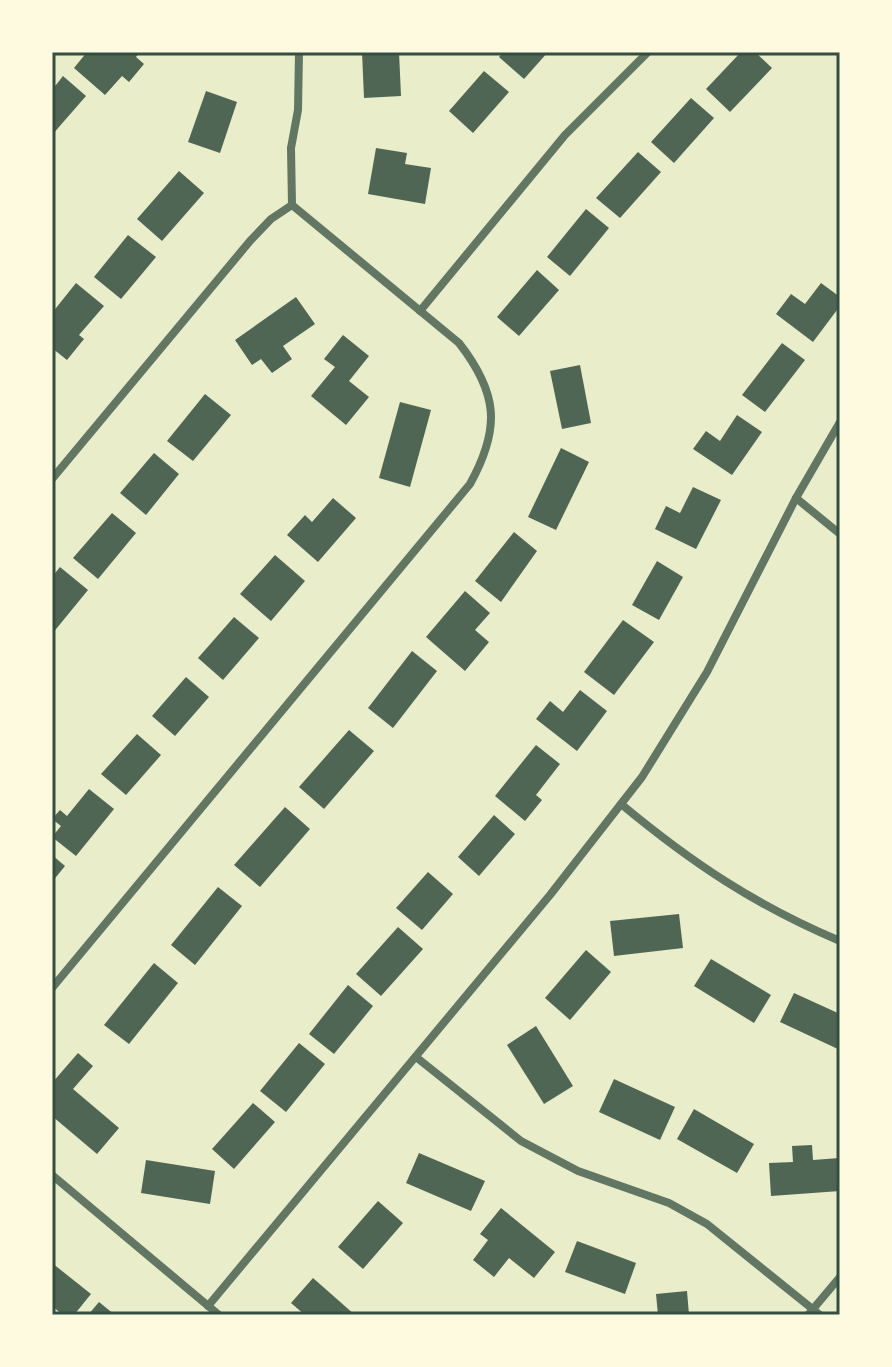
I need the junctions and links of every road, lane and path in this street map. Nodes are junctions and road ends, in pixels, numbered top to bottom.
1 (299, 52) edge
2 (648, 52) edge
3 (292, 205) junction
4 (420, 311) junction
5 (840, 422) edge
6 (52, 479) edge
7 (796, 498) junction
8 (840, 534) edge
9 (621, 804) junction
10 (840, 941) edge
11 (52, 988) edge
12 (416, 1057) junction
13 (52, 1175) edge
14 (840, 1277) edge
15 (208, 1306) junction
16 (814, 1313) edge
17 (219, 1315) edge

1 - 3 street
2 - 4 street
3 - 4 street
3 - 6 street
4 - 11 street
5 - 7 street
7 - 8 street
7 - 9 street
9 - 10 street
9 - 12 street
12 - 15 street
12 - 16 street
13 - 15 street
14 - 16 street
15 - 17 street

